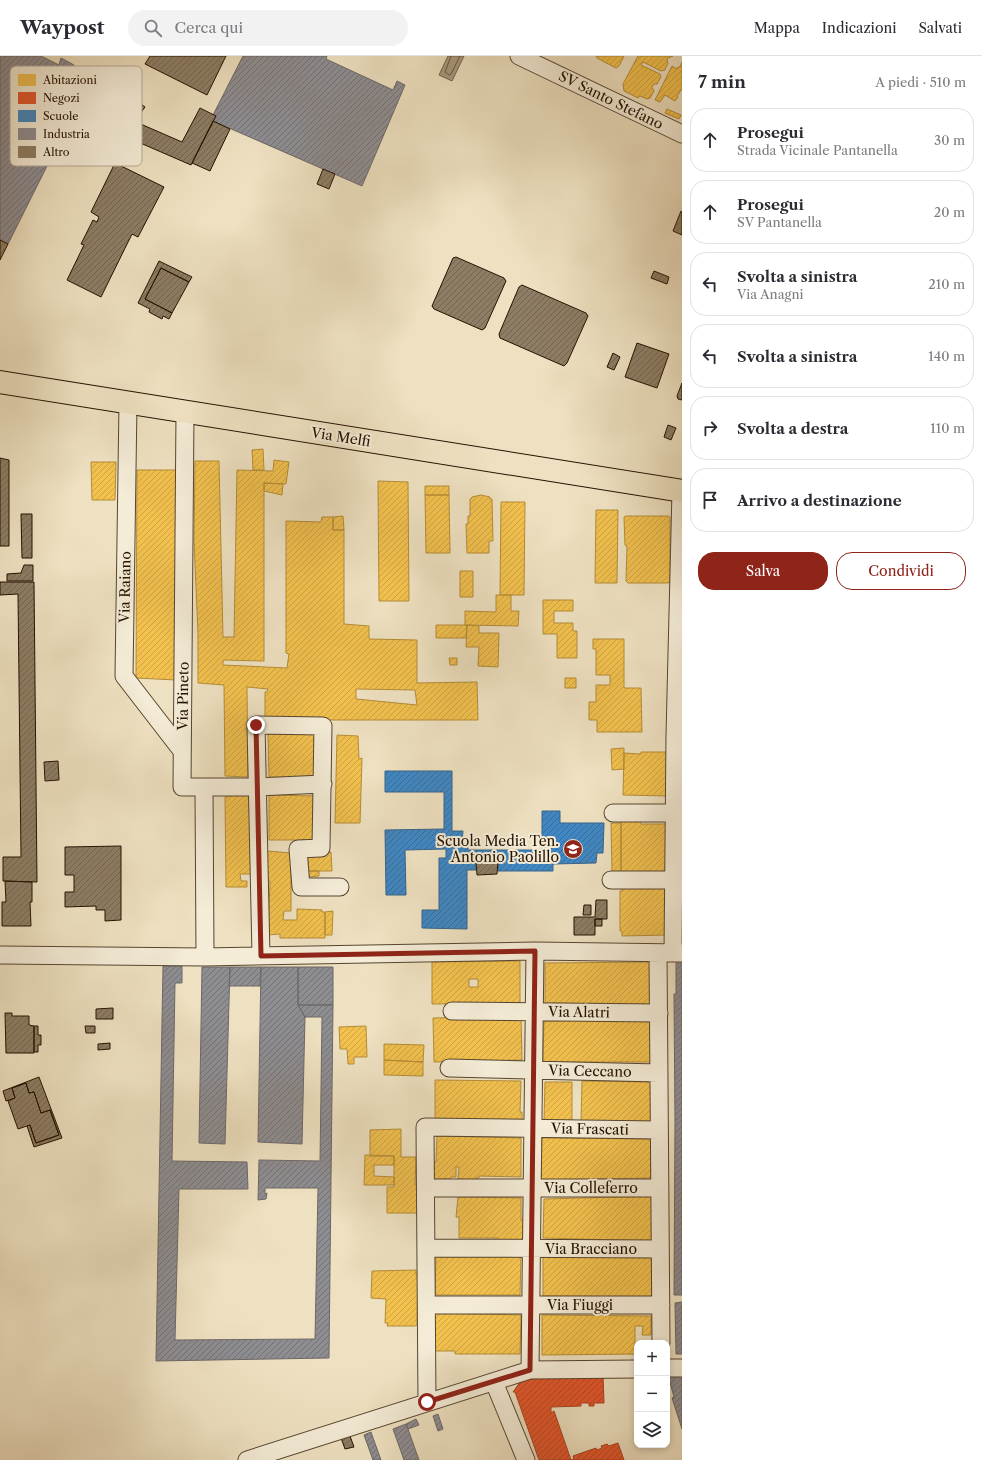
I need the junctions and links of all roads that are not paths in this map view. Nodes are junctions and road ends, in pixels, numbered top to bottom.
1 (519, 56) edge
2 (682, 134) edge
3 (0, 382) edge
4 (128, 403) junction
5 (185, 412) junction
6 (682, 491) edge
7 (678, 735) edge
8 (182, 751) junction
9 (323, 784) junction
10 (204, 787) junction
11 (257, 787) junction
12 (614, 813) dead end
13 (678, 813) edge
14 (611, 880) dead end
15 (678, 880) edge
16 (340, 887) dead end
17 (535, 951) junction
18 (671, 953) edge
19 (0, 955) edge
20 (261, 956) junction
21 (205, 957) junction
22 (452, 1011) dead end
23 (534, 1012) junction
24 (659, 1013) junction
25 (449, 1068) dead end
26 (533, 1070) junction
27 (659, 1073) junction
28 (533, 1128) junction
29 (659, 1130) junction
30 (426, 1188) junction
31 (532, 1188) junction
32 (660, 1188) junction
33 (426, 1248) junction
34 (531, 1248) junction
35 (660, 1249) junction
36 (426, 1305) junction
37 (530, 1305) junction
38 (661, 1305) junction
39 (661, 1340) edge
40 (670, 1368) edge
41 (682, 1368) edge
42 (634, 1369) edge
43 (530, 1370) junction
44 (494, 1382) junction
45 (427, 1402) junction
46 (247, 1460) edge
47 (526, 1460) edge

1 - 2 street, SV Santo Stefano
3 - 4 main road, Via Melfi
4 - 5 main road, Via Melfi
4 - 8 street, Via Raiano
5 - 6 main road, Via Melfi
5 - 8 street, Via Pineto
6 - 7 street
7 - 13 street
8 - 10 street, Via Pineto
9 - 11 street
9 - 11 street
9 - 16 street
10 - 11 street
10 - 21 street
11 - 20 street
12 - 13 street
13 - 15 street
14 - 15 street
15 - 18 street
17 - 18 street
17 - 20 street
17 - 23 street
18 - 24 street
19 - 21 street
20 - 21 street
22 - 23 street, Via Alatri
23 - 24 street, Via Alatri
23 - 26 street
24 - 27 street
25 - 26 street, Via Ceccano
26 - 27 street, Via Ceccano
26 - 28 street
27 - 29 street
28 - 29 street, Via Frascati
28 - 30 street, Via Frascati
28 - 31 street
29 - 32 street
30 - 31 street, Via Colleferro
30 - 33 street
31 - 32 street, Via Colleferro
31 - 34 street
32 - 35 street
33 - 34 street, Via Bracciano
33 - 36 street
34 - 35 street, Via Bracciano
34 - 37 street
35 - 38 street
36 - 37 street, Via Fiuggi
36 - 45 street
37 - 38 street, Via Fiuggi
37 - 43 street
38 - 39 street
40 - 41 street
42 - 43 street
43 - 44 street
44 - 45 street
44 - 47 street
45 - 46 street

